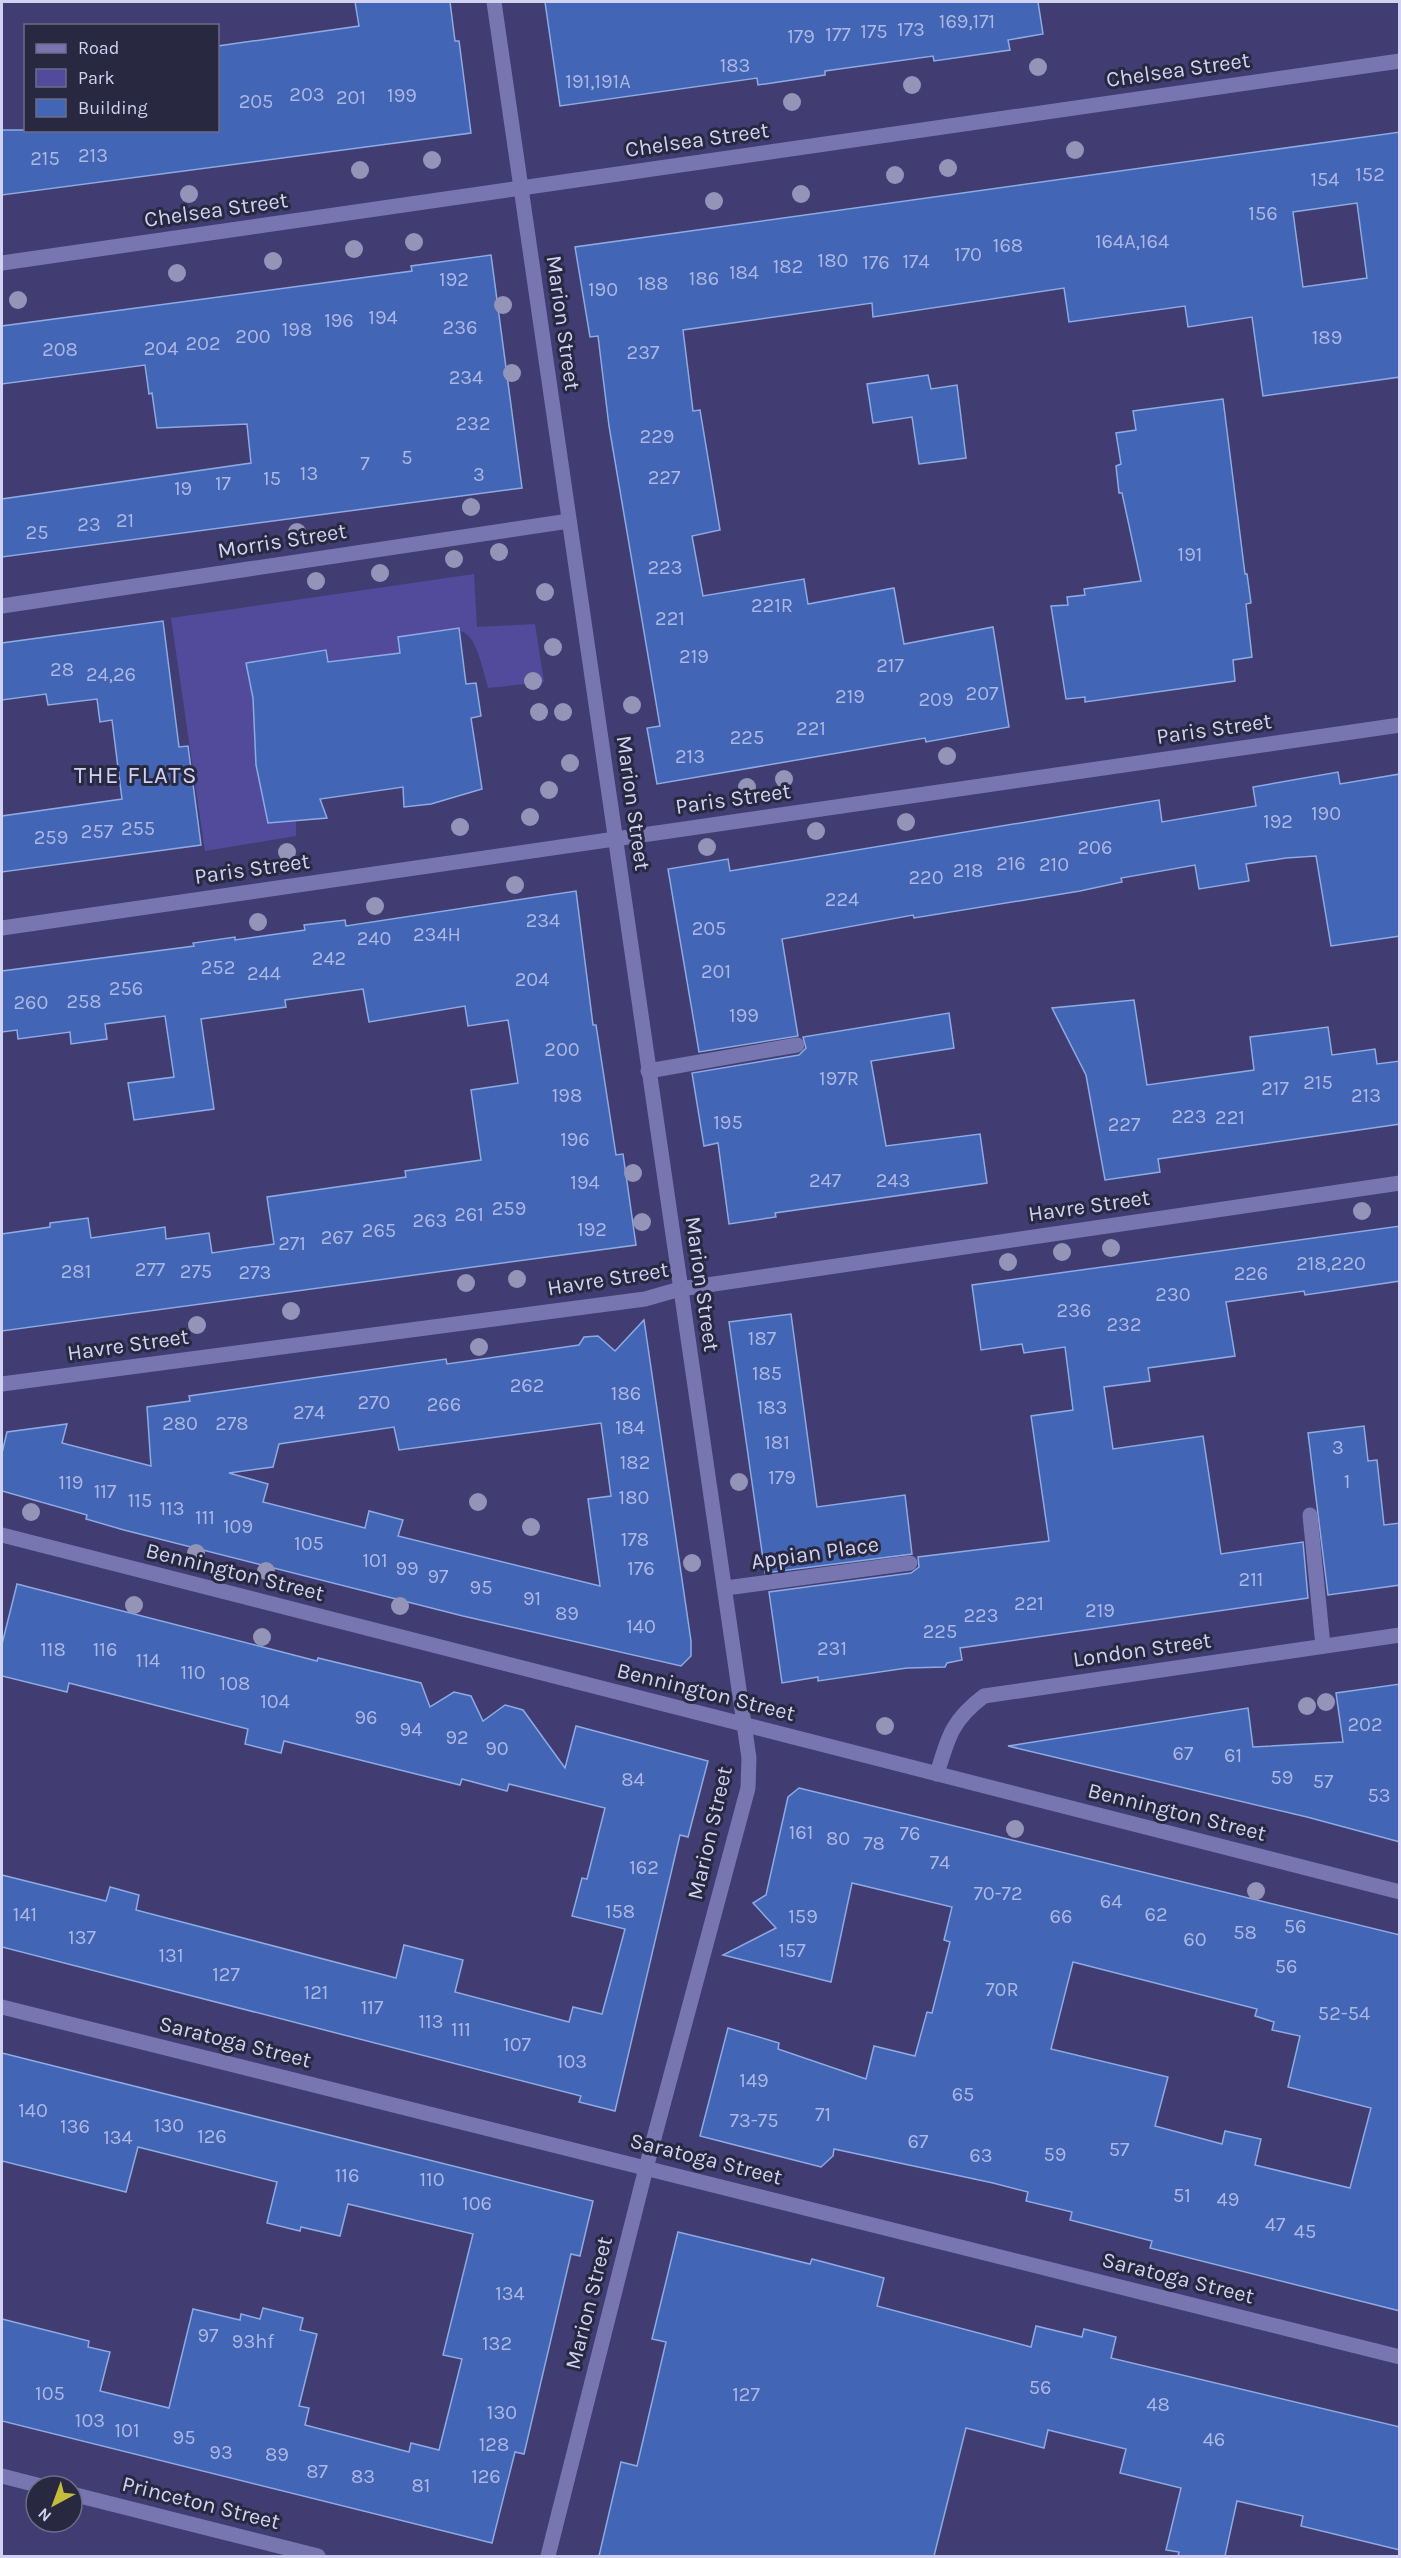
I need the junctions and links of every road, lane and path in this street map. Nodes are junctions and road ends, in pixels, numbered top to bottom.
1 (494, 2) edge
2 (1400, 61) edge
3 (521, 189) junction
4 (2, 263) edge
5 (569, 521) junction
6 (2, 606) edge
7 (1400, 725) edge
8 (615, 838) junction
9 (2, 928) edge
10 (797, 1045) dead end
11 (648, 1071) junction
12 (1400, 1183) edge
13 (680, 1289) junction
14 (2, 1384) edge
15 (1310, 1515) dead end
16 (2, 1535) edge
17 (910, 1563) dead end
18 (726, 1588) junction
19 (1400, 1635) edge
20 (1323, 1646) junction
21 (744, 1725) junction
22 (938, 1774) junction
23 (1400, 1892) edge
24 (2, 2007) edge
25 (646, 2168) junction
26 (1400, 2357) edge
27 (2, 2476) edge
28 (24, 2482) edge
29 (84, 2497) edge
30 (318, 2556) edge
31 (548, 2556) edge

1 - 3 street, Marion Street
2 - 3 street, Chelsea Street
3 - 4 street, Chelsea Street
3 - 5 street, Marion Street
5 - 6 street, Morris Street
5 - 8 street, Marion Street
7 - 8 street, Paris Street
8 - 9 street, Paris Street
8 - 11 street, Marion Street
10 - 11 street
11 - 13 street, Marion Street
12 - 13 street, Havre Street
13 - 14 street, Havre Street
13 - 18 street, Marion Street
15 - 20 street
16 - 21 street, Bennington Street
17 - 18 street, Appian Place
18 - 21 street, Marion Street
19 - 20 street, London Street
20 - 22 street, London Street
21 - 22 street, Bennington Street
21 - 25 street, Marion Street
22 - 23 street, Bennington Street
24 - 25 street, Saratoga Street
25 - 26 street, Saratoga Street
25 - 31 street, Marion Street
27 - 28 street
29 - 30 street, Princeton Street

